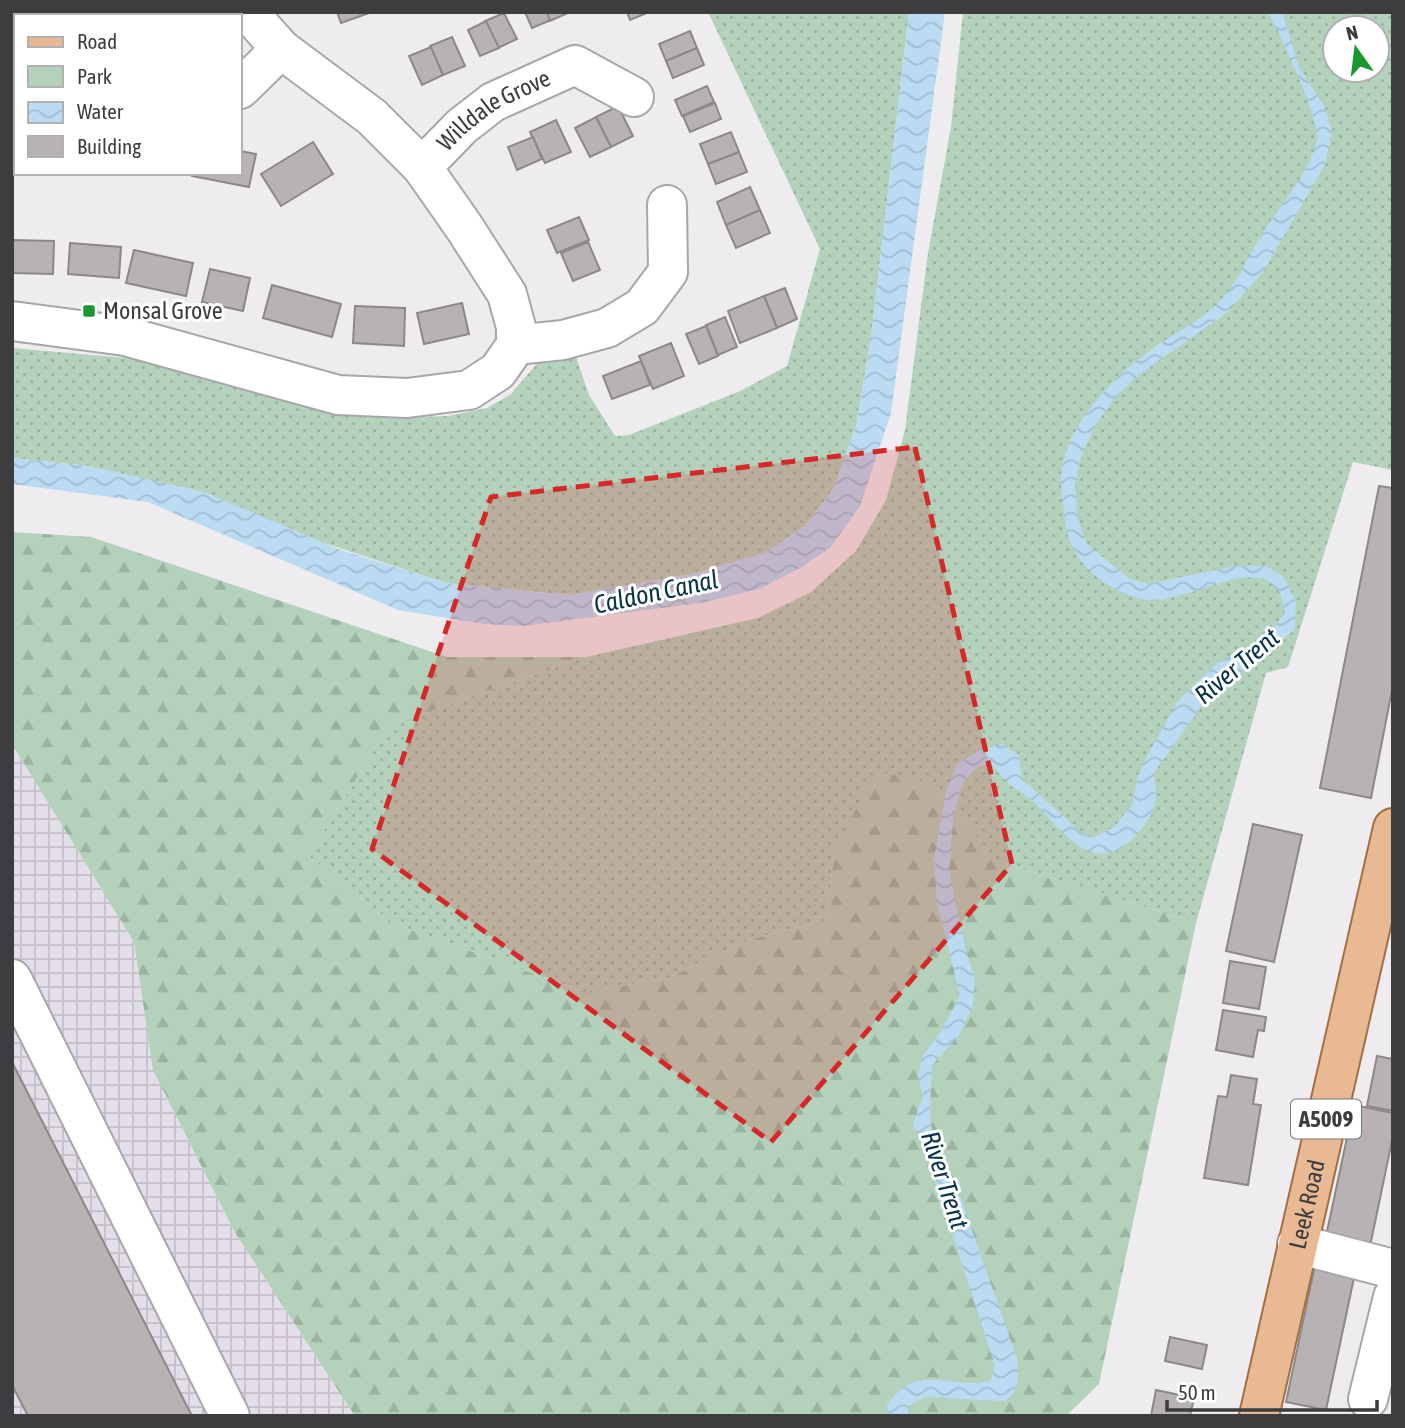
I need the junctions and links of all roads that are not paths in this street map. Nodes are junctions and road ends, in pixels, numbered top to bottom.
1 (248, 12) edge
2 (281, 49) junction
3 (242, 87) edge
4 (634, 97) dead end
5 (422, 167) junction
6 (667, 205) dead end
7 (12, 321) edge
8 (516, 345) junction
9 (1393, 828) edge
10 (12, 979) edge
11 (1297, 1244) junction
12 (1393, 1269) edge
13 (1393, 1297) edge
14 (1368, 1399) dead end
15 (230, 1416) edge
16 (1259, 1416) edge

1 - 2 street
2 - 3 street
2 - 5 street
4 - 5 street, Willdale Grove
5 - 8 street
6 - 8 street
7 - 8 street
9 - 11 main road, Leek Road / A5009
10 - 15 street
11 - 12 street
11 - 16 main road, Leek Road / A5009
13 - 14 street

